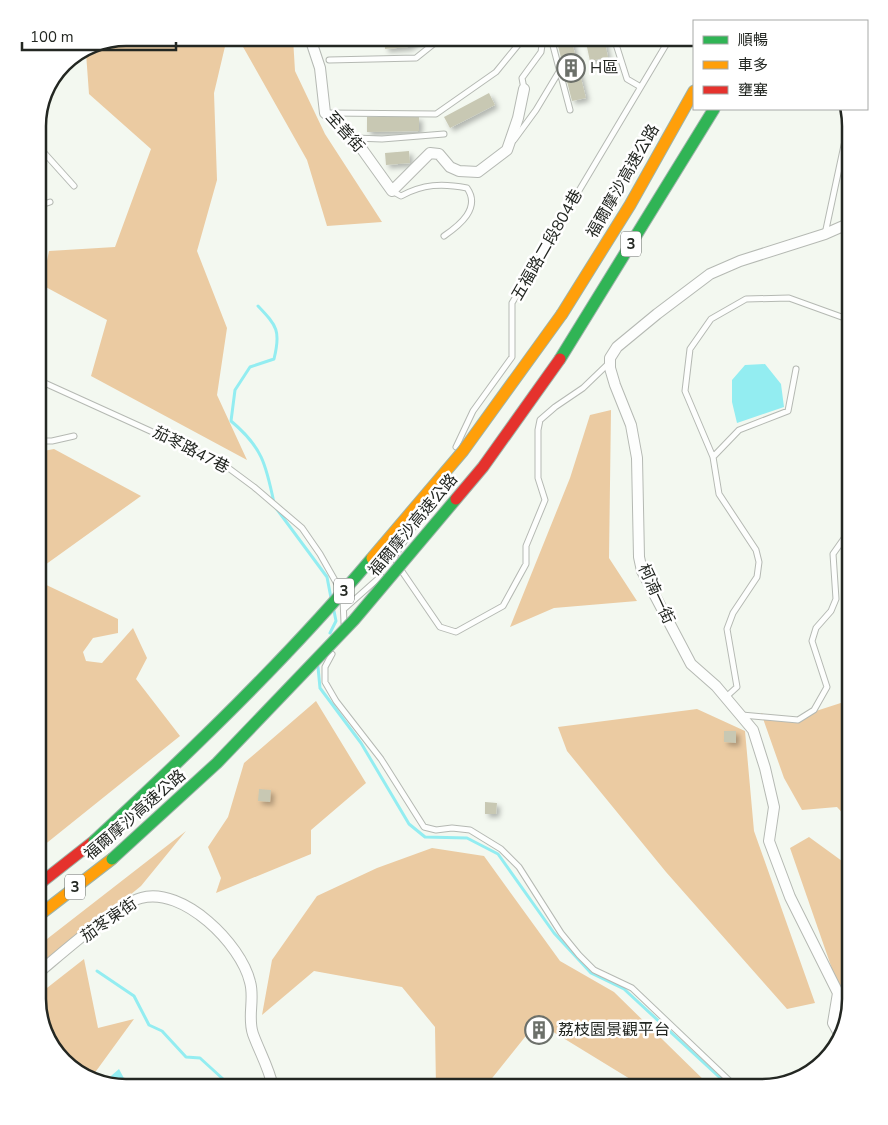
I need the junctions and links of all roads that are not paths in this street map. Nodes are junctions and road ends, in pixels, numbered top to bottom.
1 (313, 46) edge
2 (430, 46) edge
3 (517, 46) edge
4 (542, 46) edge
5 (553, 46) edge
6 (617, 46) edge
7 (665, 46) edge
8 (329, 60) dead end
9 (560, 70) junction
10 (639, 86) junction
11 (524, 89) joint
12 (693, 93) edge
13 (570, 110) dead end
14 (713, 110) edge
15 (325, 113) junction
16 (444, 134) dead end
17 (354, 138) junction
18 (507, 150) junction
19 (46, 155) edge
20 (842, 155) edge
21 (74, 186) dead end
22 (392, 191) junction
23 (50, 202) dead end
24 (46, 203) edge
25 (842, 227) edge
26 (825, 234) junction
27 (444, 236) dead end
28 (842, 317) edge
29 (610, 363) junction
30 (796, 369) dead end
31 (46, 384) edge
32 (74, 436) dead end
33 (46, 441) edge
34 (713, 456) junction
35 (842, 541) edge
36 (396, 562) junction
37 (344, 609) junction
38 (726, 696) junction
39 (742, 715) junction
40 (46, 879) edge
41 (46, 910) edge
42 (46, 967) edge
43 (836, 1029) edge
44 (271, 1079) edge
45 (727, 1079) edge

1 - 15 street, 至善街
2 - 8 lane
3 - 15 lane
4 - 11 lane
5 - 9 lane
6 - 10 lane
7 - 10 lane, 五福路二段804巷
9 - 13 lane
9 - 18 lane
10 - 36 lane, 五福路二段804巷
11 - 18 street
12 - 40 highway, 福爾摩沙高速公路 / 3, bridge
14 - 41 highway, 福爾摩沙高速公路 / 3, bridge
15 - 17 street, 至善街
16 - 17 lane
17 - 22 street, 至善街
18 - 22 street
19 - 21 lane
20 - 26 lane
22 - 27 lane
23 - 24 lane
25 - 26 street
26 - 29 street
28 - 34 lane
29 - 36 lane
29 - 38 street, 柯湳一街
30 - 34 lane
31 - 37 lane, 茄苳路47巷
32 - 33 lane
34 - 38 lane
35 - 39 lane
36 - 37 lane
37 - 45 lane
38 - 39 street, 柯湳一街
39 - 43 street, 柯湳一街
42 - 44 street, 茄苳東街

